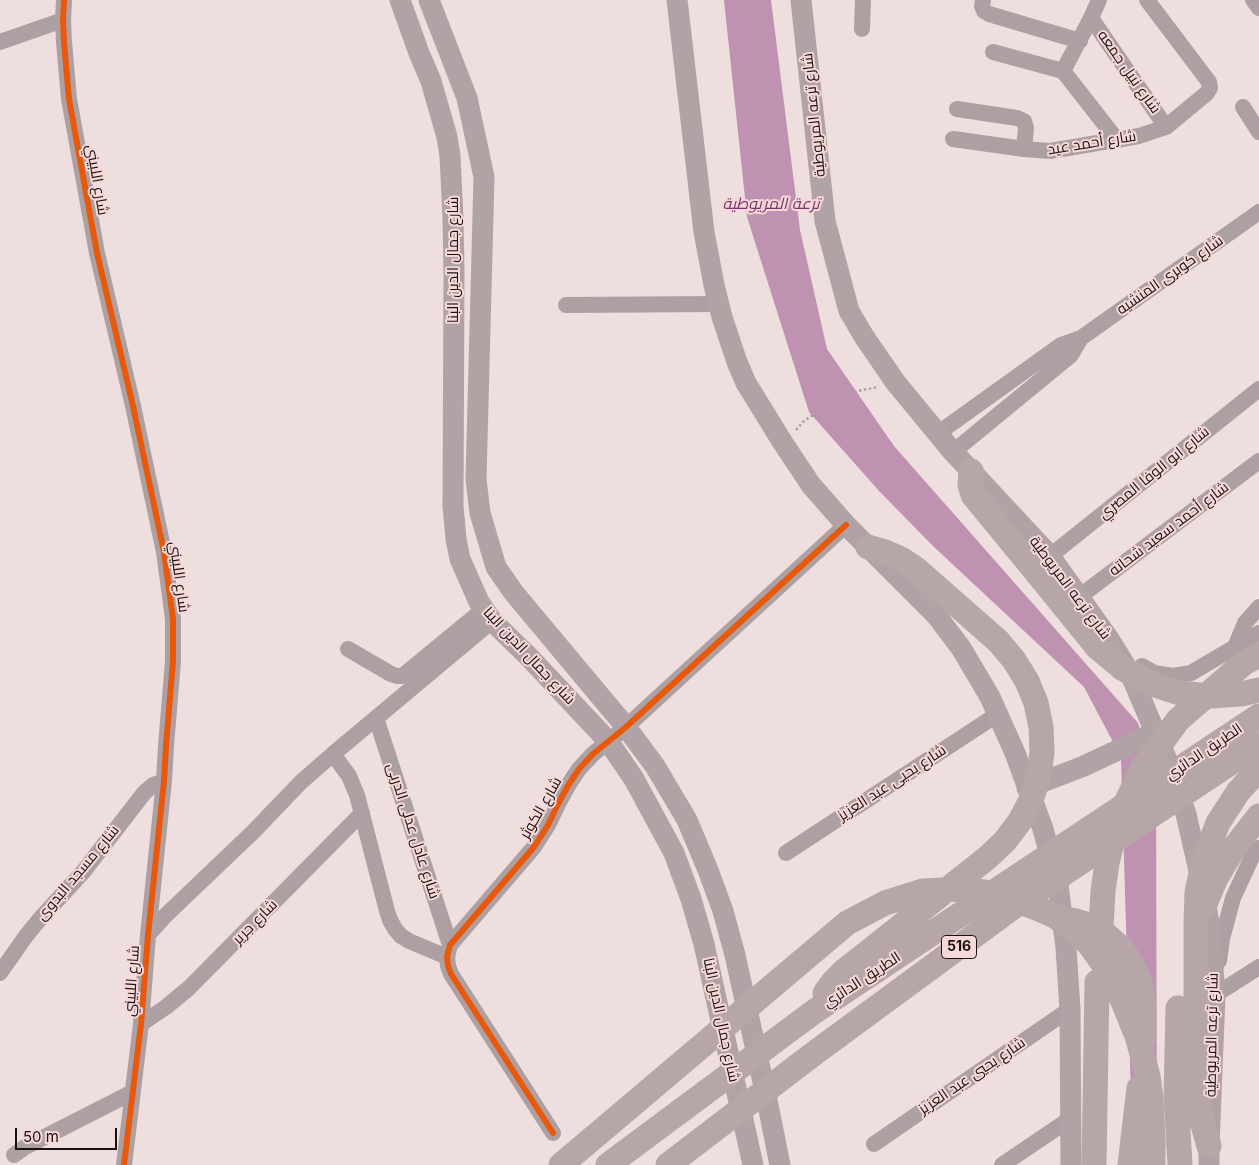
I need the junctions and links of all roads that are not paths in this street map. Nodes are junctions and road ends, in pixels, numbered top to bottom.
1 (64, 0) edge
2 (400, 0) edge
3 (429, 0) edge
4 (677, 0) edge
5 (801, 0) edge
6 (863, 0) edge
7 (1100, 0) edge
8 (1147, 0) edge
9 (1253, 0) edge
10 (982, 3) edge
11 (1259, 8) edge
12 (1091, 18) junction
13 (63, 20) junction
14 (862, 29) dead end
15 (1080, 41) junction
16 (0, 42) edge
17 (993, 52) dead end
18 (1064, 71) junction
19 (1244, 107) dead end
20 (957, 109) dead end
21 (1166, 127) junction
22 (1259, 132) edge
23 (953, 139) dead end
24 (1118, 140) junction
25 (1024, 149) junction
26 (1259, 212) edge
27 (718, 304) junction
28 (566, 305) dead end
29 (1081, 338) junction
30 (1259, 389) edge
31 (937, 434) junction
32 (953, 452) junction
33 (1259, 461) edge
34 (971, 471) joint
35 (846, 525) junction
36 (868, 547) junction
37 (1046, 568) junction
38 (1079, 597) junction
39 (1259, 607) edge
40 (488, 615) junction
41 (1259, 633) edge
42 (1235, 647) junction
43 (348, 649) dead end
44 (1119, 654) junction
45 (1259, 655) edge
46 (1259, 690) edge
47 (998, 714) junction
48 (1259, 716) edge
49 (376, 718) junction
50 (626, 727) junction
51 (1150, 735) junction
52 (608, 741) junction
53 (1259, 744) edge
54 (333, 754) junction
55 (655, 766) junction
56 (1259, 768) edge
57 (634, 779) junction
58 (164, 781) junction
59 (1027, 788) junction
60 (362, 813) junction
61 (1259, 816) edge
62 (1259, 848) edge
63 (786, 853) dead end
64 (148, 935) junction
65 (449, 951) junction
66 (952, 952) junction
67 (1259, 967) edge
68 (0, 973) edge
69 (1215, 995) junction
70 (1070, 1009) junction
71 (815, 1011) junction
72 (141, 1024) junction
73 (133, 1092) junction
74 (1070, 1119) junction
75 (552, 1133) dead end
76 (874, 1144) dead end
77 (14, 1155) dead end
78 (1209, 1155) edge
79 (124, 1165) edge
80 (561, 1165) edge
81 (608, 1165) edge
82 (668, 1165) edge
83 (753, 1165) edge
84 (780, 1165) edge
85 (1002, 1165) edge
86 (1070, 1165) edge
87 (1094, 1165) edge
88 (1130, 1165) edge
89 (1153, 1165) edge
90 (1180, 1165) edge

1 - 13 street, شارع اللبيني
2 - 40 main road, شارع جمال الدين البنا
3 - 50 main road, شارع جمال الدين البنا
4 - 27 main road
5 - 31 main road, شارع ترعه المريوطية
6 - 14 street
7 - 12 street
8 - 21 street, شارع أحمد عيد
9 - 11 street
10 - 15 street
12 - 15 street
12 - 21 street, شارع نبيل جمعه
13 - 16 street
13 - 58 street, شارع اللبيني
15 - 18 street
17 - 18 street
18 - 24 street
19 - 22 street
20 - 25 street
21 - 24 street, شارع أحمد عيد
23 - 25 street, شارع أحمد عيد
24 - 25 street, شارع أحمد عيد
26 - 29 street, شارع كوبرى المنشيه
27 - 28 street
27 - 35 main road
29 - 31 street, شارع كوبرى المنشيه
29 - 32 street, شارع كوبرى المنشيه
30 - 37 street, شارع ابو الوفا المصري
31 - 32 main road, شارع ترعه المريوطية
32 - 34 main road, شارع ترعه المريوطية
33 - 38 street, شارع أحمد سعيد شحاته
34 - 37 highway
35 - 36 main road
35 - 50 street, شارع الكوثر
36 - 47 main road
36 - 71 highway, bridge
37 - 38 main road, شارع ترعه المريوطية
37 - 46 highway, bridge
38 - 44 main road, شارع ترعه المريوطية
39 - 42 street
40 - 43 street
40 - 49 street
40 - 52 main road, شارع جمال الدين البنا
41 - 42 street
42 - 44 street
44 - 51 main road, شارع ترعه المريوطية
45 - 87 highway, الطريق الدائري, bridge
47 - 59 main road
47 - 63 street, شارع يحيى عبد العزيز
48 - 71 highway, الطريق الدائري / 516, bridge
49 - 54 street
49 - 65 street, شارع عادل عدلى الدربى
50 - 52 street, شارع الكوثر
50 - 55 main road, شارع جمال الدين البنا
51 - 59 main road
51 - 69 main road, شارع ترعه المريوطية
52 - 57 main road, شارع جمال الدين البنا
52 - 65 street, شارع الكوثر
53 - 66 highway, الطريق الدائري / 516, bridge
54 - 60 street
54 - 64 street
55 - 57 main road
55 - 84 main road, شارع جمال الدين البنا
56 - 78 highway, bridge
57 - 83 main road, شارع جمال الدين البنا
58 - 64 street, شارع اللبيني
58 - 68 street, شارع مسجد البدوى
59 - 70 main road
60 - 65 street
60 - 72 street, شارع جرير
61 - 90 highway, bridge
62 - 69 street
64 - 72 street, شارع اللبيني
65 - 75 street
66 - 82 highway, الطريق الدائري / 516, bridge
66 - 88 highway, bridge
67 - 69 street
69 - 78 main road, شارع ترعه المريوطية
70 - 74 main road
70 - 76 street, شارع يحيي عبد العزيز
71 - 81 highway, الطريق الدائري / 516, bridge
72 - 73 street, شارع اللبيني
73 - 77 street
73 - 79 street, شارع اللبيني
74 - 85 street
74 - 86 main road
80 - 89 highway, bridge

